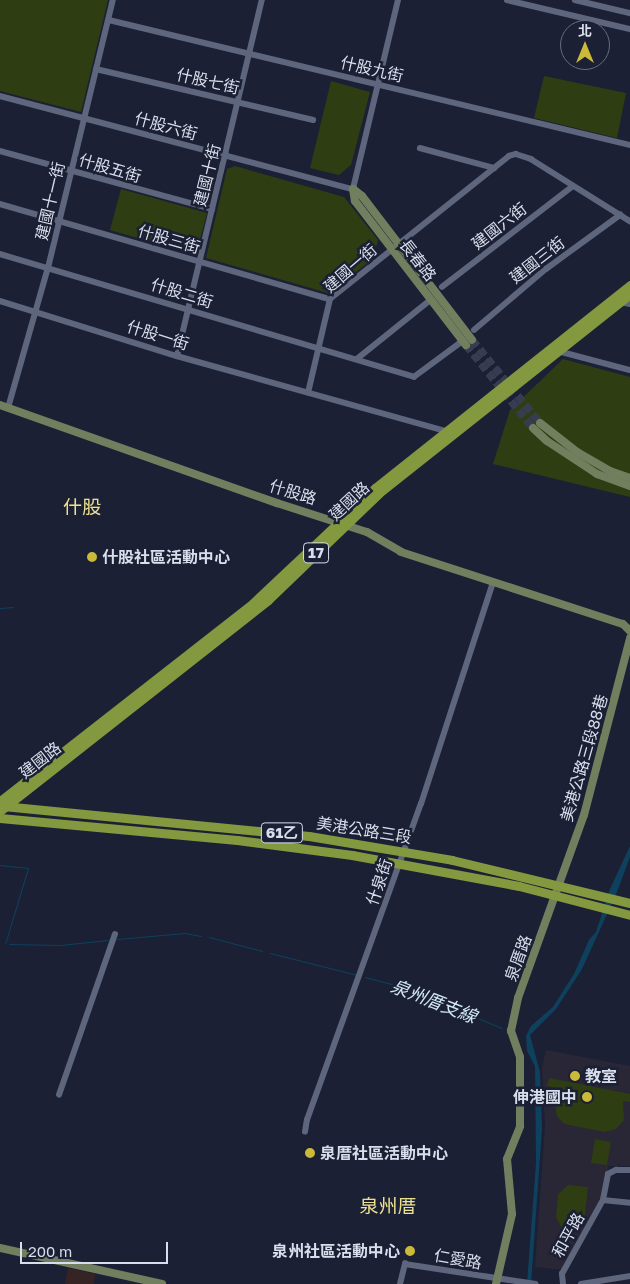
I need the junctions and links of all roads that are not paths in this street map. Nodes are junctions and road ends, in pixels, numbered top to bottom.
1 (113, 0) edge
2 (262, 0) edge
3 (398, 0) edge
4 (507, 0) edge
5 (574, 0) edge
6 (630, 13) edge
7 (109, 20) junction
8 (630, 29) edge
9 (249, 54) junction
10 (96, 69) junction
11 (378, 84) junction
12 (0, 96) edge
13 (238, 102) junction
14 (84, 118) junction
15 (313, 120) dead end
16 (630, 145) edge
17 (420, 148) dead end
18 (0, 151) edge
19 (226, 156) junction
20 (494, 168) junction
21 (71, 171) junction
22 (573, 186) junction
23 (353, 189) junction
24 (0, 204) edge
25 (212, 209) junction
26 (620, 215) junction
27 (60, 221) junction
28 (630, 222) edge
29 (396, 247) junction
30 (0, 254) edge
31 (200, 262) junction
32 (48, 268) junction
33 (630, 285) edge
34 (442, 288) dead end
35 (630, 294) edge
36 (330, 299) junction
37 (0, 301) edge
38 (428, 302) dead end
39 (620, 302) junction
40 (630, 304) edge
41 (190, 310) junction
42 (35, 312) junction
43 (474, 330) dead end
44 (466, 343) joint
45 (318, 348) junction
46 (558, 352) junction
47 (177, 356) junction
48 (357, 359) junction
49 (630, 370) edge
50 (308, 393) junction
51 (4, 406) edge
52 (446, 431) junction
53 (630, 478) edge
54 (630, 486) edge
55 (342, 523) junction
56 (493, 582) junction
57 (630, 631) edge
58 (630, 638) edge
59 (1, 806) edge
60 (0, 818) edge
61 (404, 851) junction
62 (400, 863) junction
63 (560, 884) junction
64 (556, 896) junction
65 (630, 903) edge
66 (630, 915) edge
67 (114, 934) dead end
68 (59, 1095) dead end
69 (305, 1132) dead end
70 (630, 1170) edge
71 (603, 1200) junction
72 (630, 1203) edge
73 (0, 1248) edge
74 (630, 1276) edge
75 (496, 1282) edge
76 (162, 1284) edge
77 (400, 1284) edge
78 (531, 1284) edge
79 (563, 1284) edge
80 (581, 1284) edge

1 - 7 street, 建國十一街
2 - 9 street, 建國十街
3 - 11 street
4 - 8 street
5 - 6 street
7 - 9 street, 什股九街
7 - 10 street, 建國十一街
9 - 11 street, 什股九街
9 - 13 street, 建國十街
10 - 13 street, 什股七街
10 - 14 street, 建國十一街
11 - 16 street, 什股九街
11 - 23 street
12 - 14 street, 什股六街
13 - 15 street, 什股七街
13 - 19 street, 建國十街
14 - 19 street, 什股六街
14 - 21 street, 建國十一街
17 - 20 street
18 - 21 street, 什股五街
19 - 23 street, 什股六街
19 - 25 street, 建國十街
20 - 22 street, 建國一街
20 - 29 street, 建國一街
21 - 25 street, 什股五街
21 - 27 street, 建國十一街
22 - 26 street, 建國一街
22 - 34 street, 建國六街
23 - 29 street, 長春路
24 - 27 street, 什股三街
25 - 31 street, 建國十街
26 - 28 street, 建國一街
26 - 43 street, 建國三街
27 - 31 street, 什股三街
27 - 32 street, 建國十一街
29 - 36 street, 建國一街
29 - 44 street, 長春路
30 - 32 street, 什股二街
31 - 36 street, 什股三街
31 - 41 street, 建國十街
32 - 41 street, 什股二街
32 - 42 street, 建國十一街
33 - 52 main road, 建國路 / 17
35 - 39 main road, 建國路 / 17
36 - 45 street, 建國一街
37 - 42 street, 什股一街
38 - 48 street
39 - 40 street
39 - 46 main road, 建國路 / 17
41 - 45 street, 什股二街
41 - 47 street, 建國十街
42 - 47 street, 什股一街
42 - 51 street, 建國十一街
44 - 48 street
45 - 48 street, 什股二街
45 - 50 street, 建國一街
46 - 49 street
46 - 55 main road, 建國路 / 17
47 - 50 street, 什股一街
50 - 52 street
51 - 55 street, 什股路
52 - 55 main road, 建國路 / 17
53 - 54 street
55 - 56 street, 什股路
55 - 59 main road, 建國路 / 17
56 - 57 street, 什股路
56 - 61 street, 什泉街
58 - 63 street, 美港公路三段88巷
59 - 61 main road, 美港公路三段 / 61乙
60 - 62 main road, 美港公路三段 / 61乙
61 - 62 street, 什泉街
61 - 63 main road, 美港公路三段 / 61乙
62 - 64 main road, 美港公路三段 / 61乙
62 - 69 street, 什泉街
63 - 64 street, 美港公路三段88巷
63 - 65 main road, 美港公路三段 / 61乙
64 - 66 main road, 美港公路三段 / 61乙
64 - 75 street, 泉厝路
67 - 68 street
70 - 71 street, 和平路
71 - 72 street
71 - 79 street, 和平路
73 - 76 street
74 - 80 street
75 - 77 street, 仁愛路
75 - 78 street, 仁愛路

